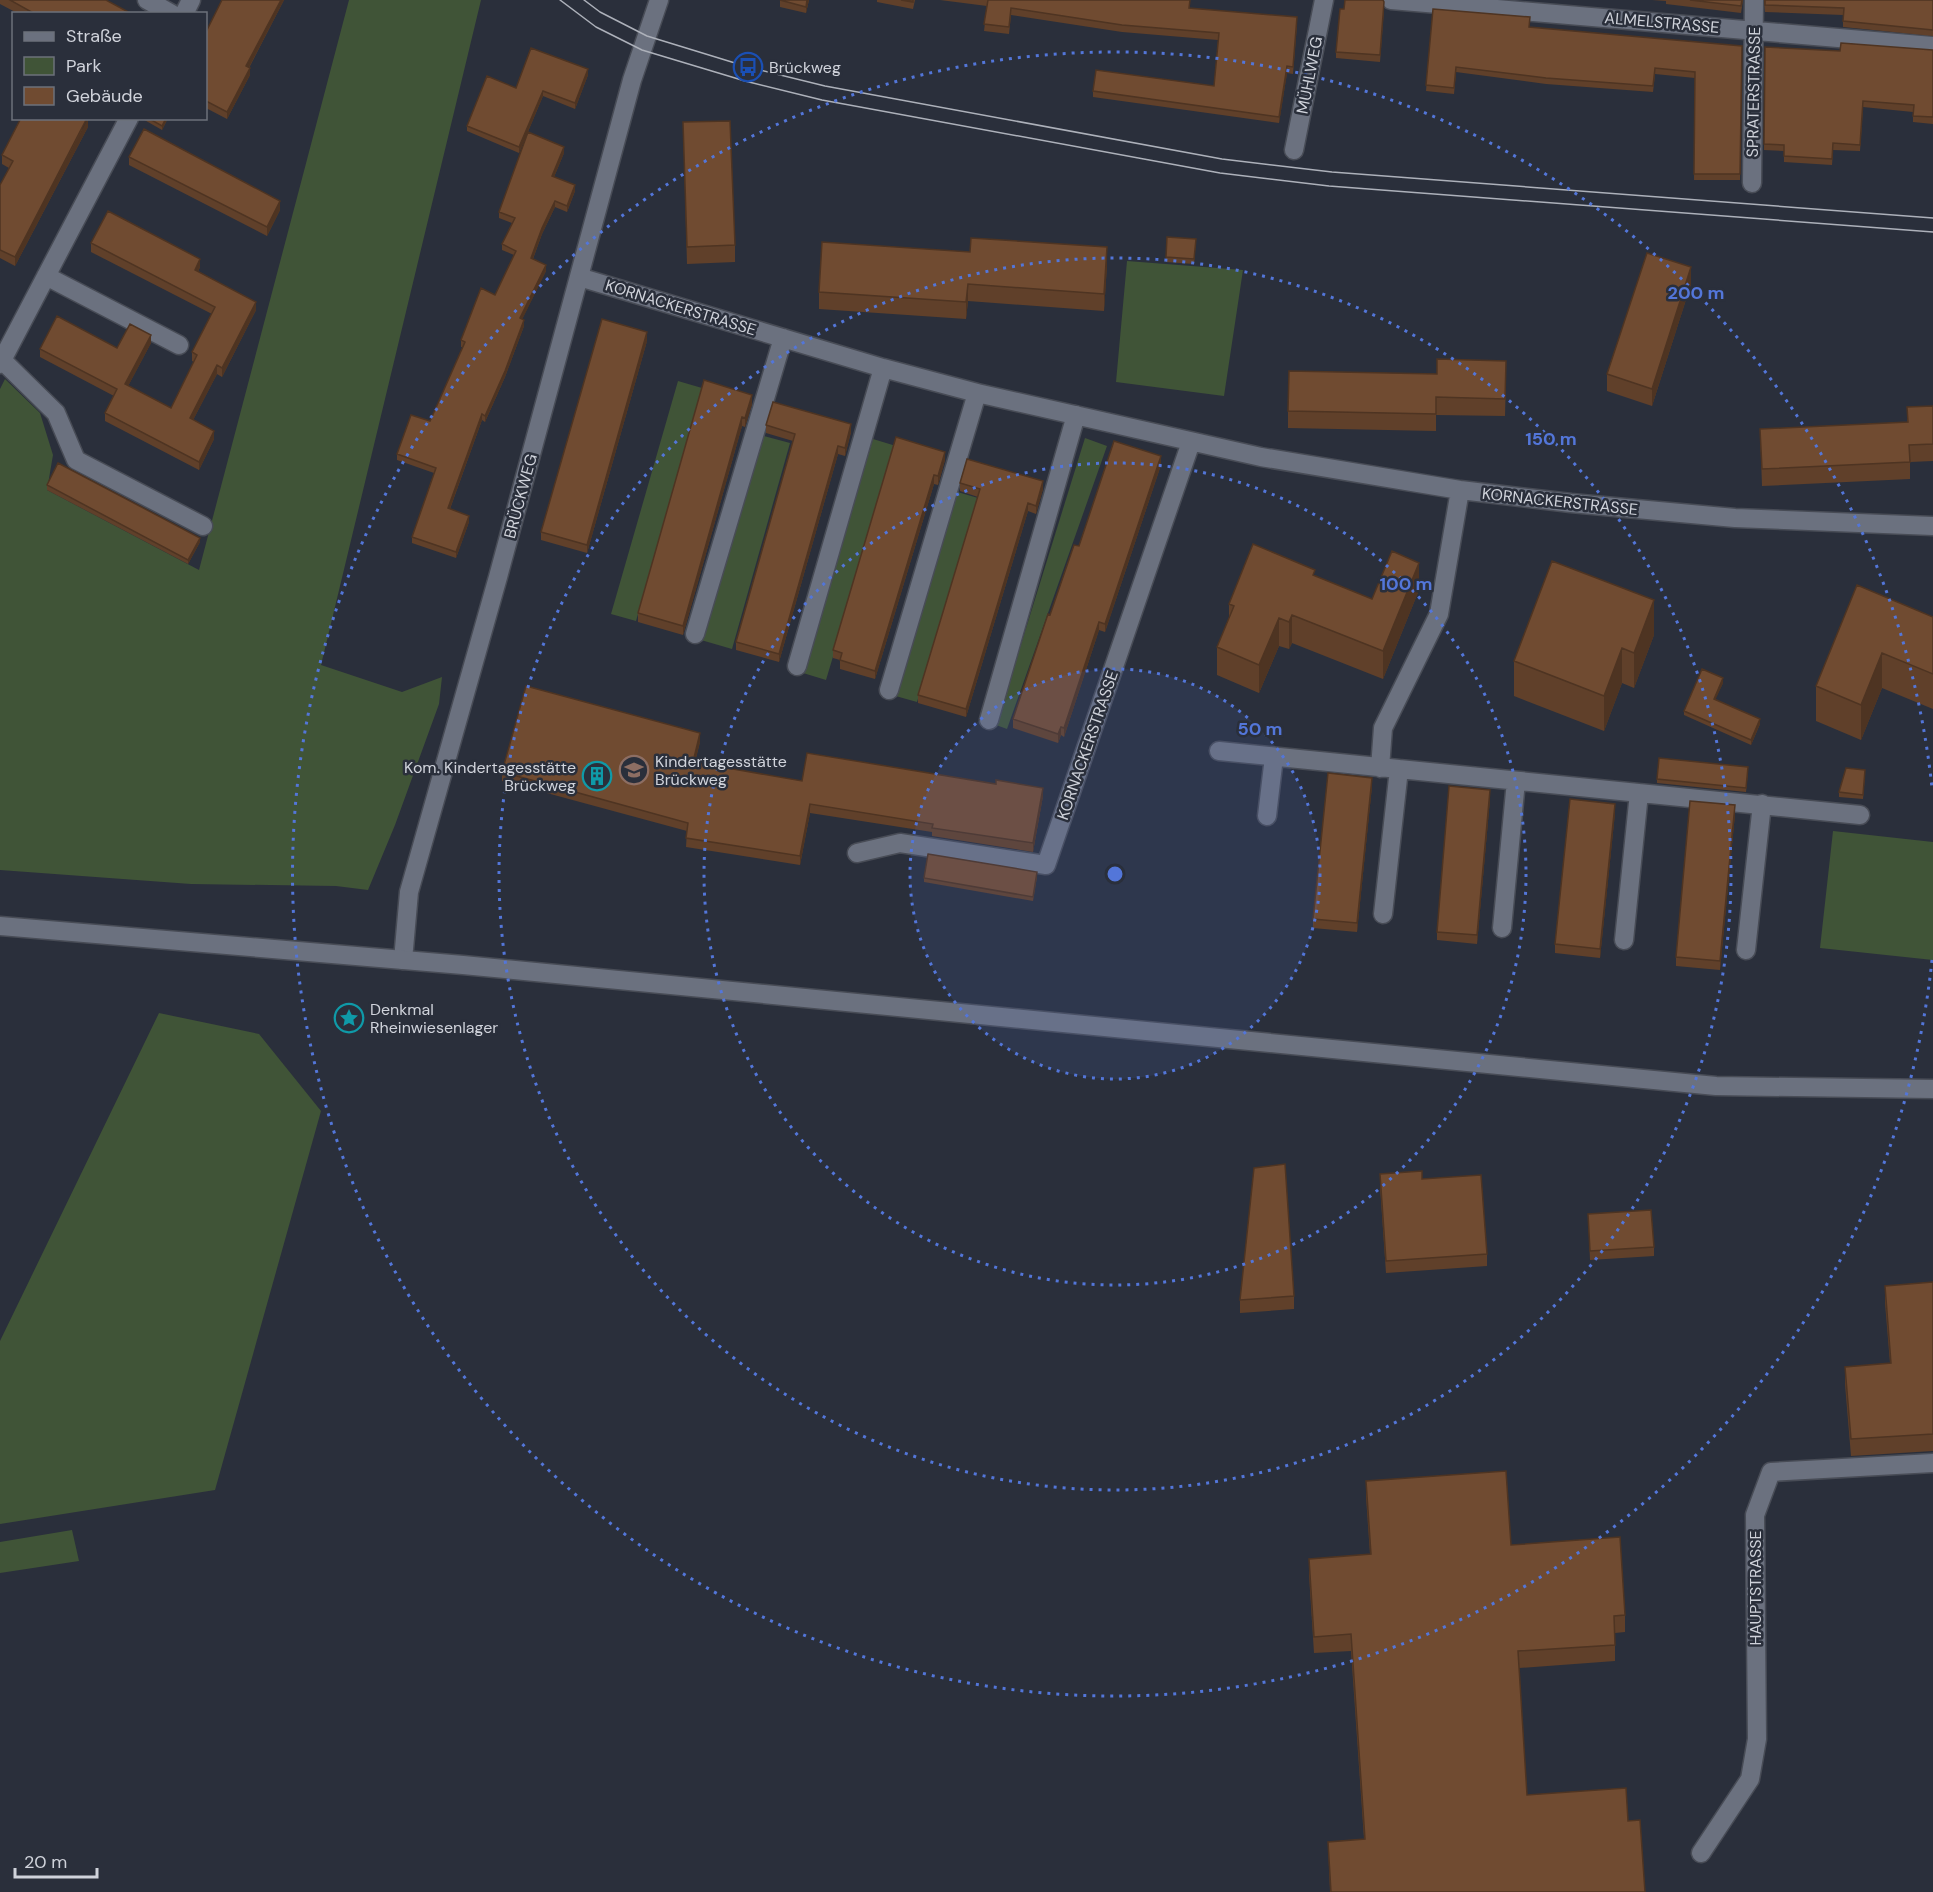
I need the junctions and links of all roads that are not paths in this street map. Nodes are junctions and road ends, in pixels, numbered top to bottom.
1 (147, 0) edge
2 (659, 0) edge
3 (1324, 0) edge
4 (1391, 0) edge
5 (1754, 0) edge
6 (168, 12) edge
7 (1754, 30) junction
8 (1933, 46) edge
9 (128, 120) edge
10 (1294, 150) dead end
11 (1752, 183) dead end
12 (46, 276) junction
13 (579, 277) junction
14 (783, 338) junction
15 (180, 345) dead end
16 (1, 362) edge
17 (883, 368) junction
18 (977, 393) junction
19 (1076, 415) junction
20 (1191, 442) junction
21 (1460, 490) junction
22 (203, 526) dead end
23 (1933, 526) edge
24 (695, 634) dead end
25 (797, 666) dead end
26 (889, 690) dead end
27 (989, 720) dead end
28 (1218, 751) dead end
29 (1274, 757) junction
30 (1380, 768) junction
31 (1399, 769) junction
32 (1516, 781) junction
33 (1639, 792) junction
34 (1762, 804) junction
35 (1860, 815) dead end
36 (1267, 816) dead end
37 (857, 853) dead end
38 (1383, 914) dead end
39 (0, 926) edge
40 (1502, 928) dead end
41 (1624, 940) dead end
42 (1746, 950) dead end
43 (403, 960) junction
44 (1933, 1089) edge
45 (1933, 1463) edge
46 (1701, 1853) dead end

1 - 6 street
2 - 13 street, BRÜCKWEG
3 - 10 street, MÜHLWEG
4 - 7 street, ALMELSTRASSE
5 - 7 street, SPRATERSTRASSE
7 - 8 street, ALMELSTRASSE
7 - 11 street, SPRATERSTRASSE
9 - 12 street
12 - 15 street
12 - 16 street
13 - 14 street, KORNACKERSTRASSE
13 - 43 street, BRÜCKWEG
14 - 17 street, KORNACKERSTRASSE
14 - 24 street
16 - 22 street
17 - 18 street, KORNACKERSTRASSE
17 - 25 street
18 - 19 street, KORNACKERSTRASSE
18 - 26 street
19 - 20 street, KORNACKERSTRASSE
19 - 27 street
20 - 21 street, KORNACKERSTRASSE
20 - 37 street, KORNACKERSTRASSE
21 - 23 street, KORNACKERSTRASSE
21 - 30 street
28 - 29 street
29 - 30 street
29 - 36 street
30 - 31 street
31 - 32 street
31 - 38 street
32 - 33 street
32 - 40 street
33 - 34 street
33 - 41 street
34 - 35 street
34 - 42 street
39 - 43 street
43 - 44 street
45 - 46 street, HAUPTSTRASSE

